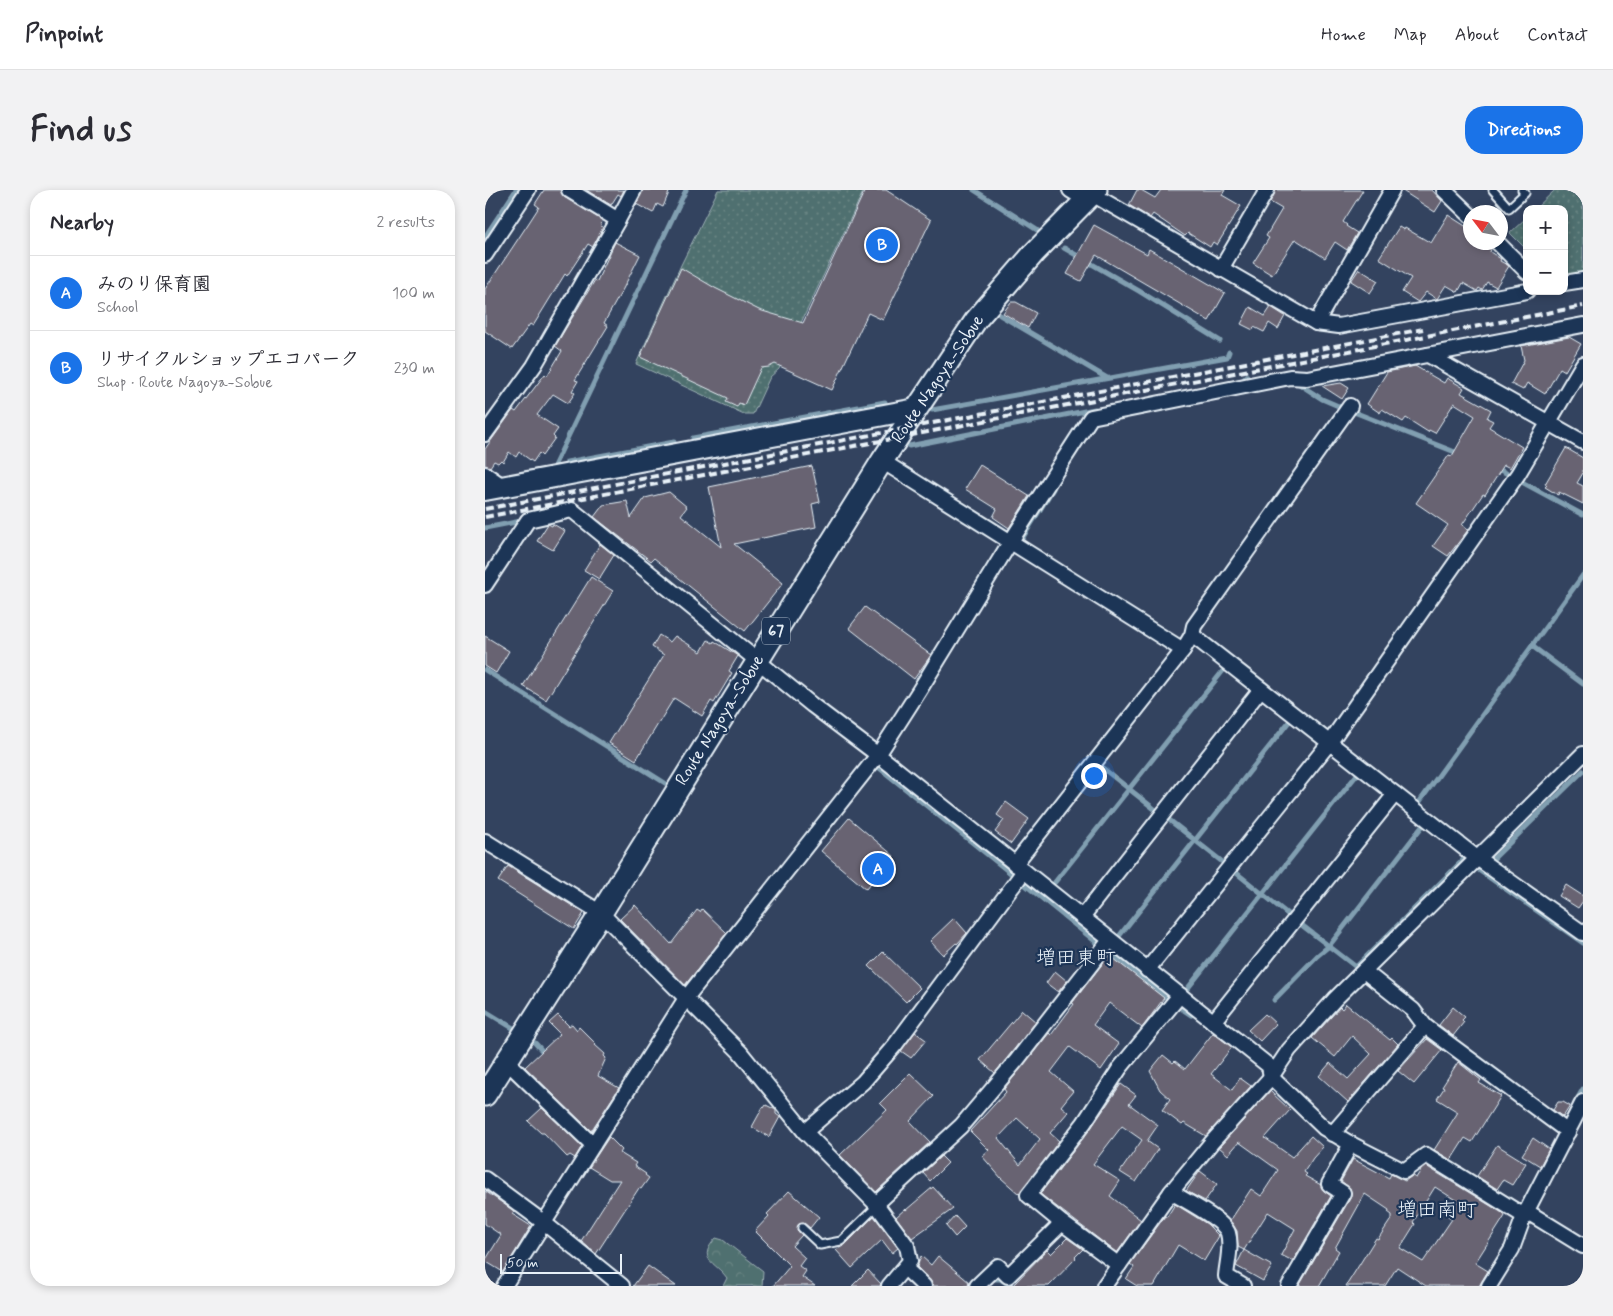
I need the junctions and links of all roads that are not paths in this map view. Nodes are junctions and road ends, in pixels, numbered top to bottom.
1 (528, 190) edge
2 (569, 190) edge
3 (634, 190) edge
4 (1267, 190) edge
5 (1392, 190) edge
6 (1444, 190) edge
7 (1493, 190) edge
8 (1522, 190) edge
9 (1086, 194) edge
10 (1463, 208) edge
11 (618, 220) junction
12 (1505, 250) edge
13 (485, 255) edge
14 (1523, 268) edge
15 (1221, 269) junction
16 (1583, 280) edge
17 (1568, 282) edge
18 (1523, 291) edge
19 (1316, 323) junction
20 (1583, 325) edge
21 (1428, 355) junction
22 (1583, 364) edge
23 (1350, 406) dead end
24 (916, 409) junction
25 (1548, 422) junction
26 (485, 434) edge
27 (1583, 442) edge
28 (882, 460) junction
29 (485, 474) edge
30 (495, 489) edge
31 (1011, 541) junction
32 (485, 585) edge
33 (1191, 635) junction
34 (1183, 650) junction
35 (758, 660) junction
36 (1261, 689) junction
37 (1330, 742) junction
38 (878, 754) junction
39 (1583, 754) edge
40 (1395, 794) junction
41 (485, 841) edge
42 (1477, 858) junction
43 (1019, 867) junction
44 (601, 913) junction
45 (1082, 917) junction
46 (1583, 933) edge
47 (1110, 940) junction
48 (1147, 970) junction
49 (1364, 971) junction
50 (1180, 995) junction
51 (686, 998) junction
52 (1213, 1022) junction
53 (1425, 1026) junction
54 (506, 1061) junction
55 (1271, 1077) junction
56 (485, 1095) edge
57 (1583, 1102) edge
58 (805, 1132) junction
59 (1568, 1132) junction
60 (1332, 1134) junction
61 (1351, 1144) junction
62 (593, 1145) junction
63 (485, 1179) edge
64 (1171, 1192) junction
65 (877, 1205) junction
66 (1525, 1214) junction
67 (543, 1222) junction
68 (1062, 1223) junction
69 (802, 1228) dead end
70 (1583, 1246) edge
71 (1119, 1265) junction
72 (905, 1268) junction
73 (504, 1286) edge
74 (622, 1286) edge
75 (889, 1286) edge
76 (924, 1286) edge
77 (977, 1286) edge
78 (1104, 1286) edge
79 (1243, 1286) edge
80 (1289, 1286) edge
81 (1489, 1286) edge

1 - 13 street
2 - 11 street
3 - 11 street
4 - 15 street
5 - 19 street
6 - 10 street
7 - 8 lane
9 - 15 street
9 - 24 main road, Route Nagoya-Sobue / 67
11 - 26 street
12 - 14 street
15 - 19 street
16 - 17 street
18 - 19 street
20 - 21 street
21 - 25 street
21 - 31 street
22 - 25 street
23 - 33 street
24 - 28 main road, Route Nagoya-Sobue / 67
24 - 30 street
25 - 27 street
25 - 37 street
28 - 31 street
28 - 35 main road, Route Nagoya-Sobue / 67
29 - 30 street
31 - 34 street
31 - 38 street
32 - 35 street
33 - 34 street
33 - 36 street
34 - 43 street
35 - 38 street
35 - 44 main road, Route Nagoya-Sobue / 67
36 - 37 street
36 - 45 street
37 - 40 street
37 - 48 street
38 - 43 street
38 - 51 street
39 - 42 street
40 - 42 street
40 - 52 street
41 - 44 street
42 - 46 street
42 - 49 street
43 - 45 street
43 - 58 street
44 - 51 street
44 - 54 main road, Route Nagoya-Sobue / 67
45 - 47 street
47 - 48 street
47 - 65 street
48 - 50 street
49 - 53 street
49 - 55 street
50 - 52 street
50 - 68 street
51 - 58 street
51 - 62 street
52 - 55 street
53 - 59 street
53 - 60 street
54 - 56 main road, Route Nagoya-Sobue / 67
54 - 62 street
55 - 60 street
55 - 64 street
57 - 59 street
58 - 65 street
59 - 66 street
60 - 61 street
61 - 66 street
61 - 80 street
62 - 67 street
63 - 67 street
64 - 71 street
64 - 79 street
65 - 69 lane
65 - 72 street
66 - 70 street
66 - 81 street
67 - 73 street
67 - 74 street
68 - 71 street
68 - 77 street
71 - 78 street
72 - 75 street
72 - 76 street

